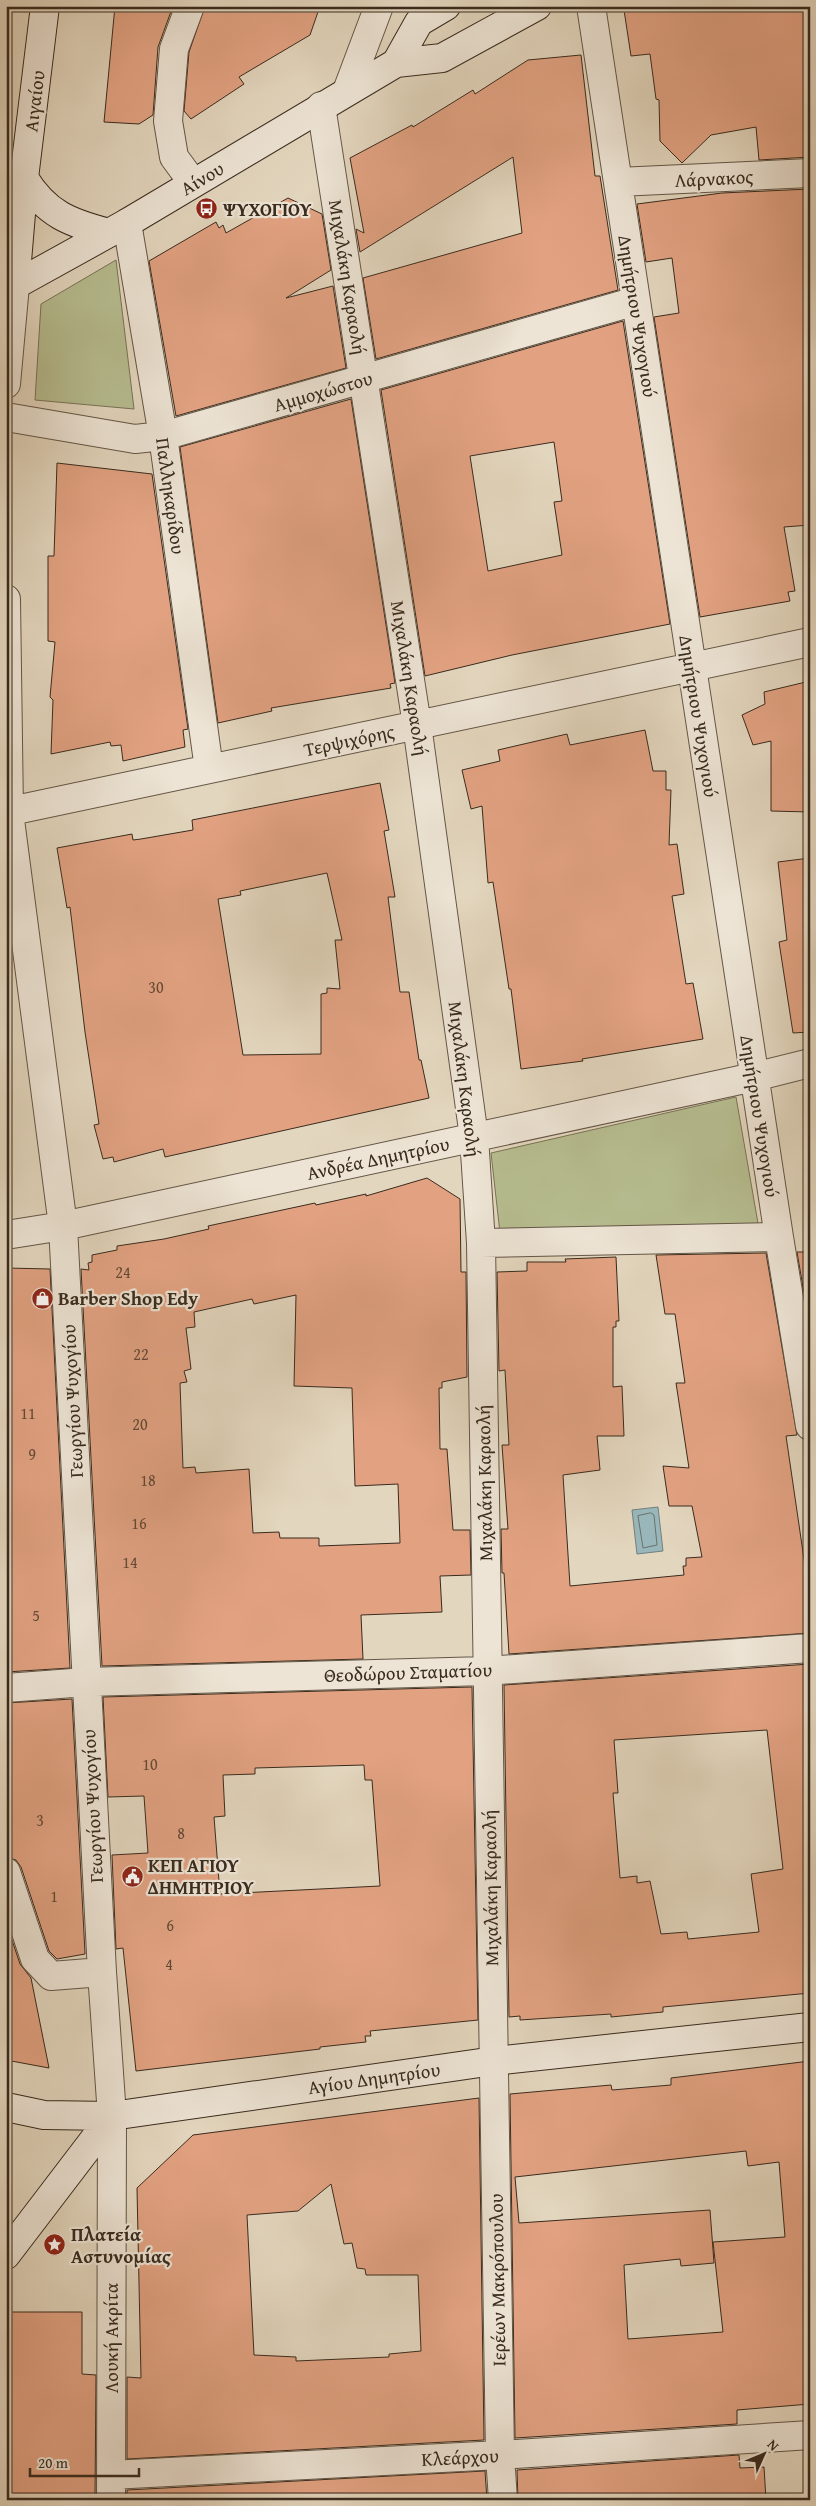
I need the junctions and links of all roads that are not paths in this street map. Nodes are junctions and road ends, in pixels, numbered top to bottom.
1 (45, 6) edge
2 (190, 6) edge
3 (379, 6) edge
4 (446, 6) edge
5 (537, 6) edge
6 (591, 6) edge
7 (396, 63) junction
8 (346, 92) junction
9 (321, 106) junction
10 (810, 174) edge
11 (24, 178) junction
12 (618, 182) junction
13 (194, 183) junction
14 (118, 228) junction
15 (10, 288) edge
16 (636, 301) junction
17 (364, 380) junction
18 (6, 384) edge
19 (6, 417) edge
20 (163, 436) junction
21 (6, 599) edge
22 (810, 642) edge
23 (692, 667) junction
24 (417, 725) junction
25 (209, 769) junction
26 (8, 812) edge
27 (810, 1063) edge
28 (754, 1077) junction
29 (474, 1137) junction
30 (63, 1226) junction
31 (6, 1235) edge
32 (779, 1237) junction
33 (481, 1243) junction
34 (807, 1392) edge
35 (810, 1426) edge
36 (810, 1648) edge
37 (486, 1671) junction
38 (86, 1682) junction
39 (6, 1688) edge
40 (6, 1872) edge
41 (102, 1972) junction
42 (810, 2027) edge
43 (494, 2061) junction
44 (6, 2107) edge
45 (112, 2116) junction
46 (6, 2255) edge
47 (810, 2435) edge
48 (500, 2455) junction
49 (111, 2487) edge
50 (503, 2500) edge

1 - 11 street, Αιγαίου
2 - 13 street
3 - 8 street
4 - 7 street
5 - 7 street
6 - 12 street, Δημήτριου Ψυχογιού
7 - 8 street, Αίνου
8 - 9 street, Αίνου
9 - 13 street, Αίνου
9 - 17 street, Μιχαλάκη Καραολή
10 - 12 street, Λάρνακος
11 - 14 street
11 - 15 street, Αιγαίου
12 - 16 street, Δημήτριου Ψυχογιού
13 - 14 street, Αίνου
14 - 15 street, Αίνου
14 - 20 street, Παλληκαρίδου
15 - 18 street
16 - 17 street, Αμμοχώστου
16 - 23 street, Δημήτριου Ψυχογιού
17 - 20 street, Αμμοχώστου
17 - 24 street, Μιχαλάκη Καραολή
19 - 20 street, Αμμοχώστου
20 - 25 street, Παλληκαρίδου
21 - 26 street, Γεωργίου Ψυχογίου
22 - 23 street, Τερψιχόρης
23 - 24 street, Τερψιχόρης
23 - 28 street, Δημήτριου Ψυχογιού
24 - 25 street, Τερψιχόρης
24 - 29 street, Μιχαλάκη Καραολή
25 - 26 street, Τερψιχόρης
26 - 30 street, Γεωργίου Ψυχογίου
27 - 28 street, Ανδρέα Δημητρίου
28 - 29 street, Ανδρέα Δημητρίου
28 - 32 street, Δημήτριου Ψυχογιού
29 - 30 street, Ανδρέα Δημητρίου
29 - 33 street, Μιχαλάκη Καραολή
30 - 31 street, Ανδρέα Δημητρίου
30 - 38 street, Γεωργίου Ψυχογίου
32 - 33 street
32 - 34 street, Δημήτριου Ψυχογιού
33 - 37 street, Μιχαλάκη Καραολή
34 - 35 street, Δημήτριου Ψυχογιού
36 - 37 street, Θεοδώρου Σταματίου
37 - 38 street, Θεοδώρου Σταματίου
37 - 43 street, Μιχαλάκη Καραολή
38 - 39 street, Θεοδώρου Σταματίου
38 - 41 street, Γεωργίου Ψυχογίου
40 - 41 street
41 - 45 street, Γεωργίου Ψυχογίου
42 - 43 street, Αγίου Δημητρίου
43 - 45 street, Αγίου Δημητρίου
43 - 48 street, Ιερέων Μακρόπουλου
44 - 45 street, Αγίου Δημητρίου
45 - 46 street
45 - 49 street, Λουκή Ακρίτα
47 - 48 street, Κλεάρχου
48 - 49 street, Κλεάρχου
48 - 50 street, Ιερέων Μακρόπουλου

